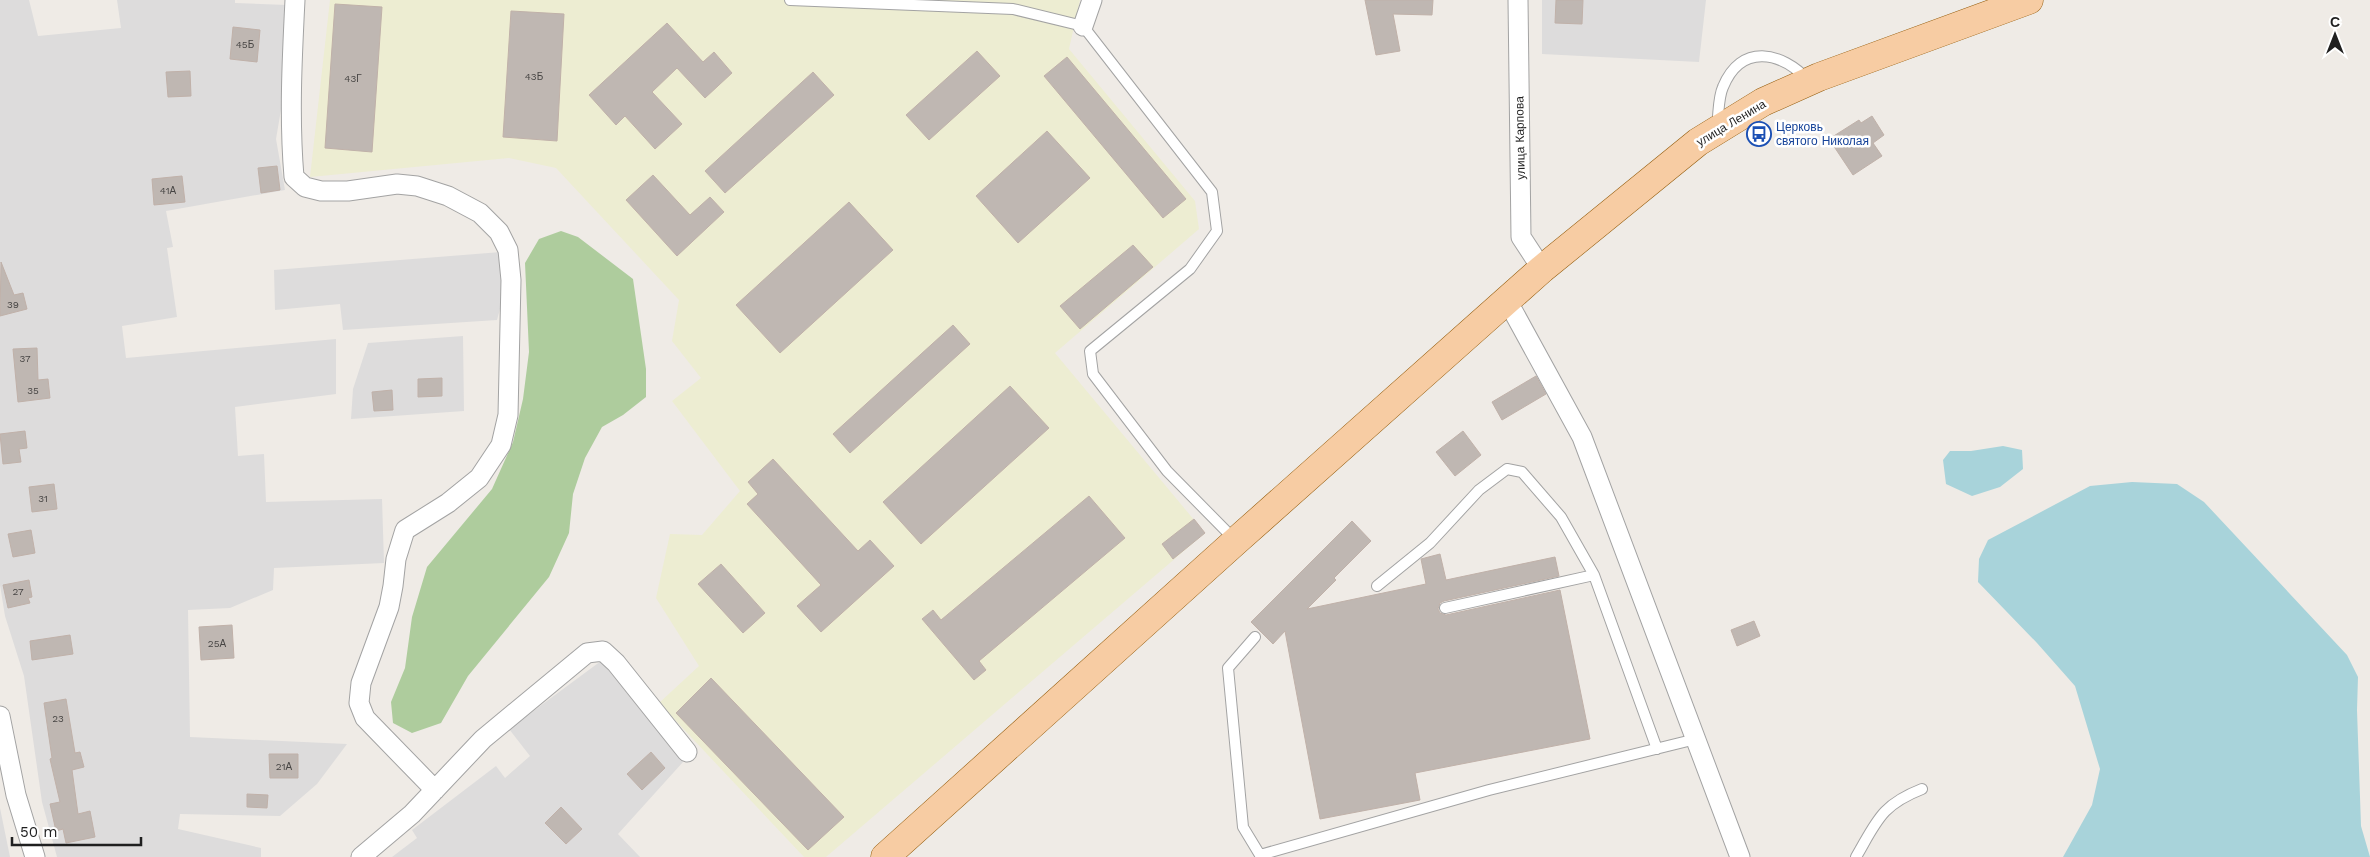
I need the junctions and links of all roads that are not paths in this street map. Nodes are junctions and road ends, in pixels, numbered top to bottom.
1 (295, 0) edge
2 (790, 0) edge
3 (1092, 0) edge
4 (1518, 0) edge
5 (2029, 0) edge
6 (1083, 26) junction
7 (1810, 81) junction
8 (1716, 131) junction
9 (1542, 270) junction
10 (1508, 302) junction
11 (1236, 541) junction
12 (1594, 575) junction
13 (1377, 586) dead end
14 (1445, 608) dead end
15 (1255, 637) dead end
16 (0, 716) edge
17 (1696, 739) junction
18 (1657, 749) junction
19 (687, 752) dead end
20 (1922, 789) dead end
21 (435, 790) junction
22 (35, 857) edge
23 (361, 857) edge
24 (885, 857) edge
25 (1740, 857) edge
26 (1856, 857) edge

1 - 21 street
2 - 6 lane
3 - 6 street
4 - 9 street, улица Карпова
5 - 7 main road, улица Ленина
6 - 11 lane
7 - 8 main road, улица Ленина
7 - 8 lane
8 - 9 main road, улица Ленина
9 - 10 main road, улица Ленина
10 - 11 main road, улица Ленина
10 - 17 street
11 - 24 main road, улица Ленина
12 - 13 lane
12 - 14 lane
12 - 18 lane
15 - 18 lane
16 - 22 street
17 - 18 lane
17 - 25 street
19 - 21 street
20 - 26 lane
21 - 23 street

